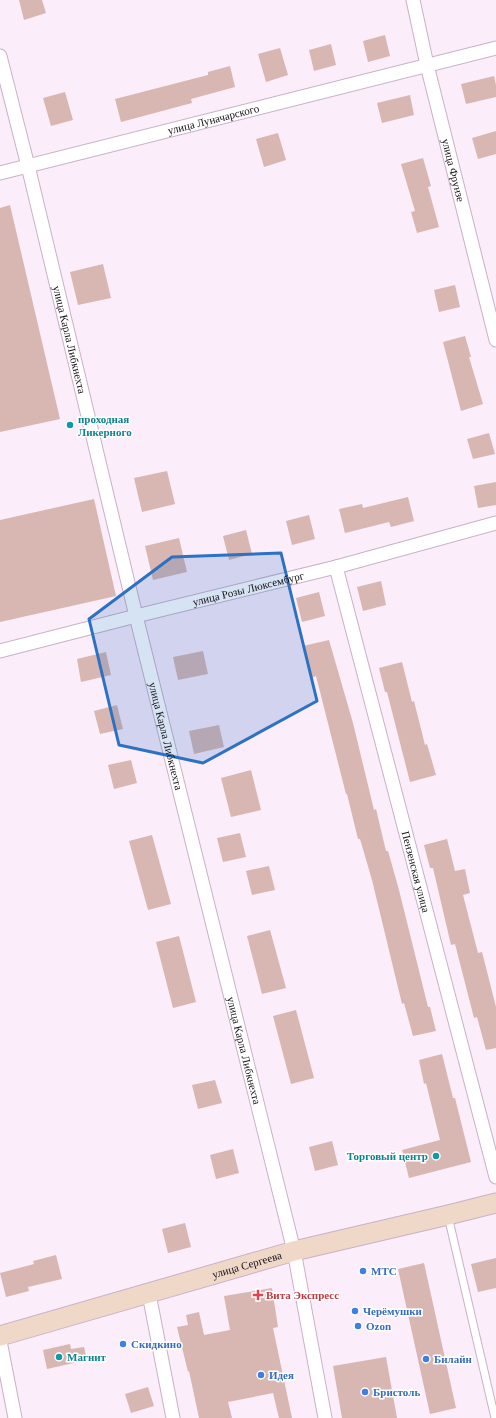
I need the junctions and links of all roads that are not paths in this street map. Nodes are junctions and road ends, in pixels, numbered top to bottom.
1 (413, 0) edge
2 (496, 48) edge
3 (0, 56) edge
4 (427, 65) junction
5 (28, 166) junction
6 (0, 173) edge
7 (496, 340) edge
8 (496, 523) edge
9 (336, 567) junction
10 (136, 616) junction
11 (0, 651) edge
12 (496, 1177) edge
13 (496, 1203) edge
14 (448, 1215) junction
15 (294, 1251) junction
16 (148, 1294) junction
17 (0, 1336) edge
18 (0, 1341) edge
19 (15, 1418) edge
20 (173, 1418) edge
21 (325, 1418) edge
22 (495, 1418) edge

1 - 4 street, улица Фрунзе
2 - 4 street, улица Луначарского
3 - 5 street, улица Карла Либкнехта
4 - 5 street, улица Луначарского
4 - 7 street, улица Фрунзе
5 - 6 street, улица Луначарского
5 - 10 street, улица Карла Либкнехта
8 - 9 street, улица Розы Люксембург
9 - 10 street, улица Розы Люксембург
9 - 12 street, Пензенская улица
10 - 11 street, улица Розы Люксембург
10 - 15 street, улица Карла Либкнехта
13 - 14 main road, улица Сергеева
14 - 15 main road, улица Сергеева
14 - 22 lane
15 - 16 main road, улица Сергеева
15 - 21 street, улица Карла Либкнехта
16 - 17 main road, улица Сергеева
16 - 20 street
18 - 19 street

